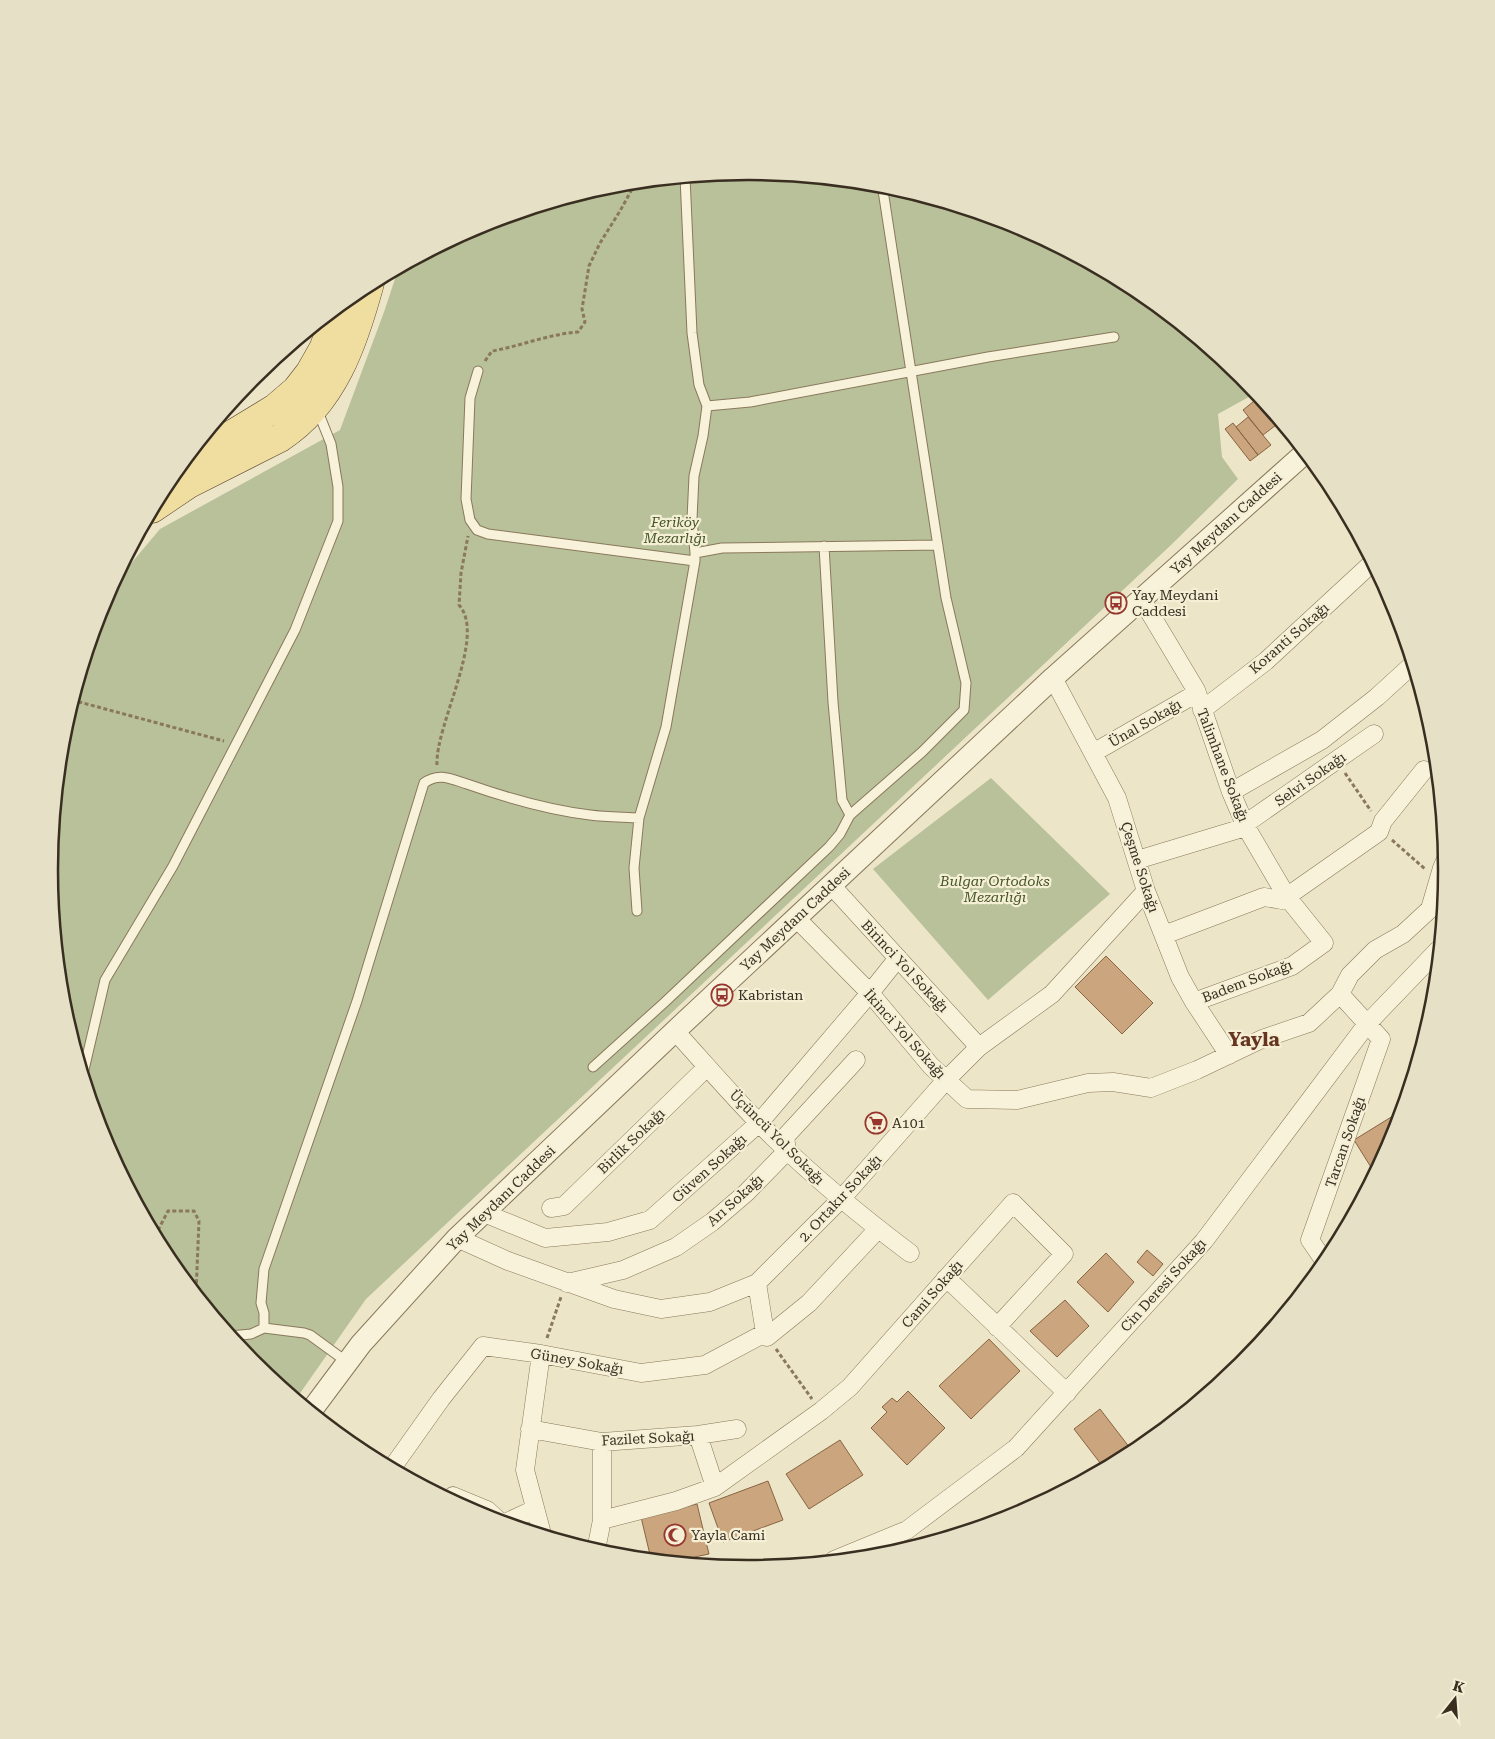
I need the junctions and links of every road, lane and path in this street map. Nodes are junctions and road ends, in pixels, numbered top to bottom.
1 (685, 182) edge
2 (632, 190) edge
3 (883, 193) edge
4 (367, 294) edge
5 (336, 316) edge
6 (1114, 337) dead end
7 (478, 371) joint
8 (911, 373) junction
9 (306, 398) junction
10 (707, 406) junction
11 (1300, 456) edge
12 (194, 457) edge
13 (165, 500) edge
14 (472, 524) junction
15 (938, 545) junction
16 (824, 546) junction
17 (695, 557) junction
18 (1367, 567) edge
19 (1141, 598) junction
20 (1407, 669) edge
21 (1053, 678) junction
22 (1197, 693) junction
23 (79, 702) edge
24 (1202, 710) junction
25 (1374, 734) dead end
26 (236, 744) junction
27 (1093, 753) junction
28 (1336, 761) junction
29 (1424, 770) dead end
30 (438, 776) junction
31 (1231, 792) junction
32 (850, 815) junction
33 (639, 818) junction
34 (1246, 825) junction
35 (1381, 826) junction
36 (1136, 860) junction
37 (1438, 881) edge
38 (831, 885) junction
39 (1146, 891) junction
40 (1437, 893) edge
41 (1286, 897) junction
42 (637, 911) dead end
43 (1435, 915) edge
44 (796, 918) junction
45 (1164, 935) junction
46 (1324, 943) joint
47 (1432, 956) edge
48 (898, 958) junction
49 (870, 993) junction
50 (1340, 994) junction
51 (1194, 1002) junction
52 (1367, 1024) junction
53 (675, 1031) junction
54 (979, 1047) junction
55 (1229, 1055) junction
56 (856, 1060) dead end
57 (86, 1063) edge
58 (593, 1067) dead end
59 (708, 1067) junction
60 (946, 1080) junction
61 (759, 1123) junction
62 (787, 1151) junction
63 (842, 1198) junction
64 (551, 1208) dead end
65 (484, 1213) junction
66 (159, 1228) edge
67 (878, 1229) junction
68 (458, 1238) junction
69 (910, 1253) dead end
70 (1320, 1255) edge
71 (945, 1279) junction
72 (567, 1283) junction
73 (757, 1283) junction
74 (196, 1285) edge
75 (997, 1327) junction
76 (264, 1328) junction
77 (239, 1335) edge
78 (767, 1337) joint
79 (541, 1354) junction
80 (348, 1362) junction
81 (1067, 1393) junction
82 (315, 1406) edge
83 (821, 1411) junction
84 (530, 1429) junction
85 (737, 1429) dead end
86 (698, 1435) junction
87 (602, 1442) junction
88 (396, 1463) edge
89 (715, 1487) junction
90 (535, 1509) junction
91 (514, 1519) edge
92 (602, 1520) junction
93 (540, 1527) edge
94 (598, 1542) edge
95 (857, 1551) edge

1 - 10 lane
2 - 7 path
3 - 8 lane
4 - 9 main road
5 - 9 main road
6 - 8 lane
7 - 14 lane
8 - 10 lane
8 - 15 lane
9 - 12 main road
9 - 13 main road
9 - 26 lane
10 - 17 lane
11 - 19 street, Yay Meydanı Caddesi
14 - 17 lane
14 - 30 path
15 - 16 lane
15 - 32 lane
16 - 17 lane
16 - 32 lane
17 - 33 lane
18 - 24 street, Koranti Sokağı
19 - 21 street, Yay Meydanı Caddesi
19 - 22 street, Talimhane Sokağı
20 - 31 street
21 - 27 street, Çeşme Sokağı
21 - 38 street, Yay Meydanı Caddesi
22 - 24 street, Talimhane Sokağı
22 - 27 street, Ünal Sokağı
23 - 26 path
24 - 31 street, Talimhane Sokağı
25 - 28 street, Selvi Sokağı
26 - 57 lane
27 - 36 street, Çeşme Sokağı
28 - 34 street, Selvi Sokağı
28 - 35 path
29 - 35 street
30 - 33 lane
30 - 76 lane
31 - 34 street, Talimhane Sokağı
32 - 58 lane
33 - 42 lane
34 - 36 street, Selvi Sokağı
34 - 41 street, Talimhane Sokağı
35 - 37 path
35 - 41 street
36 - 39 street, Çeşme Sokağı
38 - 44 street, Yay Meydanı Caddesi
38 - 48 street, Birinci Yol Sokağı
39 - 45 street, Çeşme Sokağı
39 - 54 street, 2. Ortakır Sokağı
40 - 43 street, İkinci Yol Sokağı
41 - 45 street
41 - 46 street, Talimhane Sokağı
43 - 50 street, İkinci Yol Sokağı
44 - 49 street, İkinci Yol Sokağı
44 - 53 street, Yay Meydanı Caddesi
45 - 51 street, Çeşme Sokağı
46 - 51 street, Badem Sokağı
47 - 52 street, Cin Deresi Sokağı
48 - 49 street, Güven Sokağı
48 - 54 street, Birinci Yol Sokağı
49 - 60 street, İkinci Yol Sokağı
49 - 61 street, Güven Sokağı
50 - 52 street
50 - 55 street, İkinci Yol Sokağı
51 - 55 street, Çeşme Sokağı
52 - 70 street, Tarcan Sokağı
52 - 81 street, Cin Deresi Sokağı
53 - 59 street, Üçüncü Yol Sokağı
53 - 65 street, Yay Meydanı Caddesi
54 - 60 street, 2. Ortakır Sokağı
55 - 60 street, İkinci Yol Sokağı
56 - 62 street
59 - 61 street, Üçüncü Yol Sokağı
59 - 64 street, Birlik Sokağı
60 - 63 street, 2. Ortakır Sokağı
61 - 62 street, Üçüncü Yol Sokağı
61 - 65 street, Güven Sokağı
62 - 63 street, Üçüncü Yol Sokağı
62 - 72 street, Arı Sokağı
63 - 67 street, Üçüncü Yol Sokağı
63 - 73 street, 2. Ortakır Sokağı
65 - 68 street, Yay Meydanı Caddesi
66 - 74 path
67 - 69 street, Üçüncü Yol Sokağı
67 - 78 street
68 - 72 street, 2. Ortakır Sokağı
68 - 80 street, Yay Meydanı Caddesi
71 - 75 street
71 - 75 street, Cami Sokağı
71 - 83 street, Cami Sokağı
72 - 73 street, 2. Ortakır Sokağı
72 - 79 path
73 - 79 street, Güney Sokağı
75 - 81 street
76 - 77 lane
76 - 80 lane
78 - 83 path
79 - 84 street
79 - 88 street, Güney Sokağı
80 - 82 street, Yay Meydanı Caddesi
81 - 95 street, Cin Deresi Sokağı
83 - 89 street, Cami Sokağı
84 - 87 street, Fazilet Sokağı
84 - 90 street
85 - 86 street, Fazilet Sokağı
86 - 87 street, Fazilet Sokağı
86 - 89 street
87 - 92 street
89 - 92 street, Cami Sokağı
90 - 91 street
90 - 93 street
92 - 94 street

